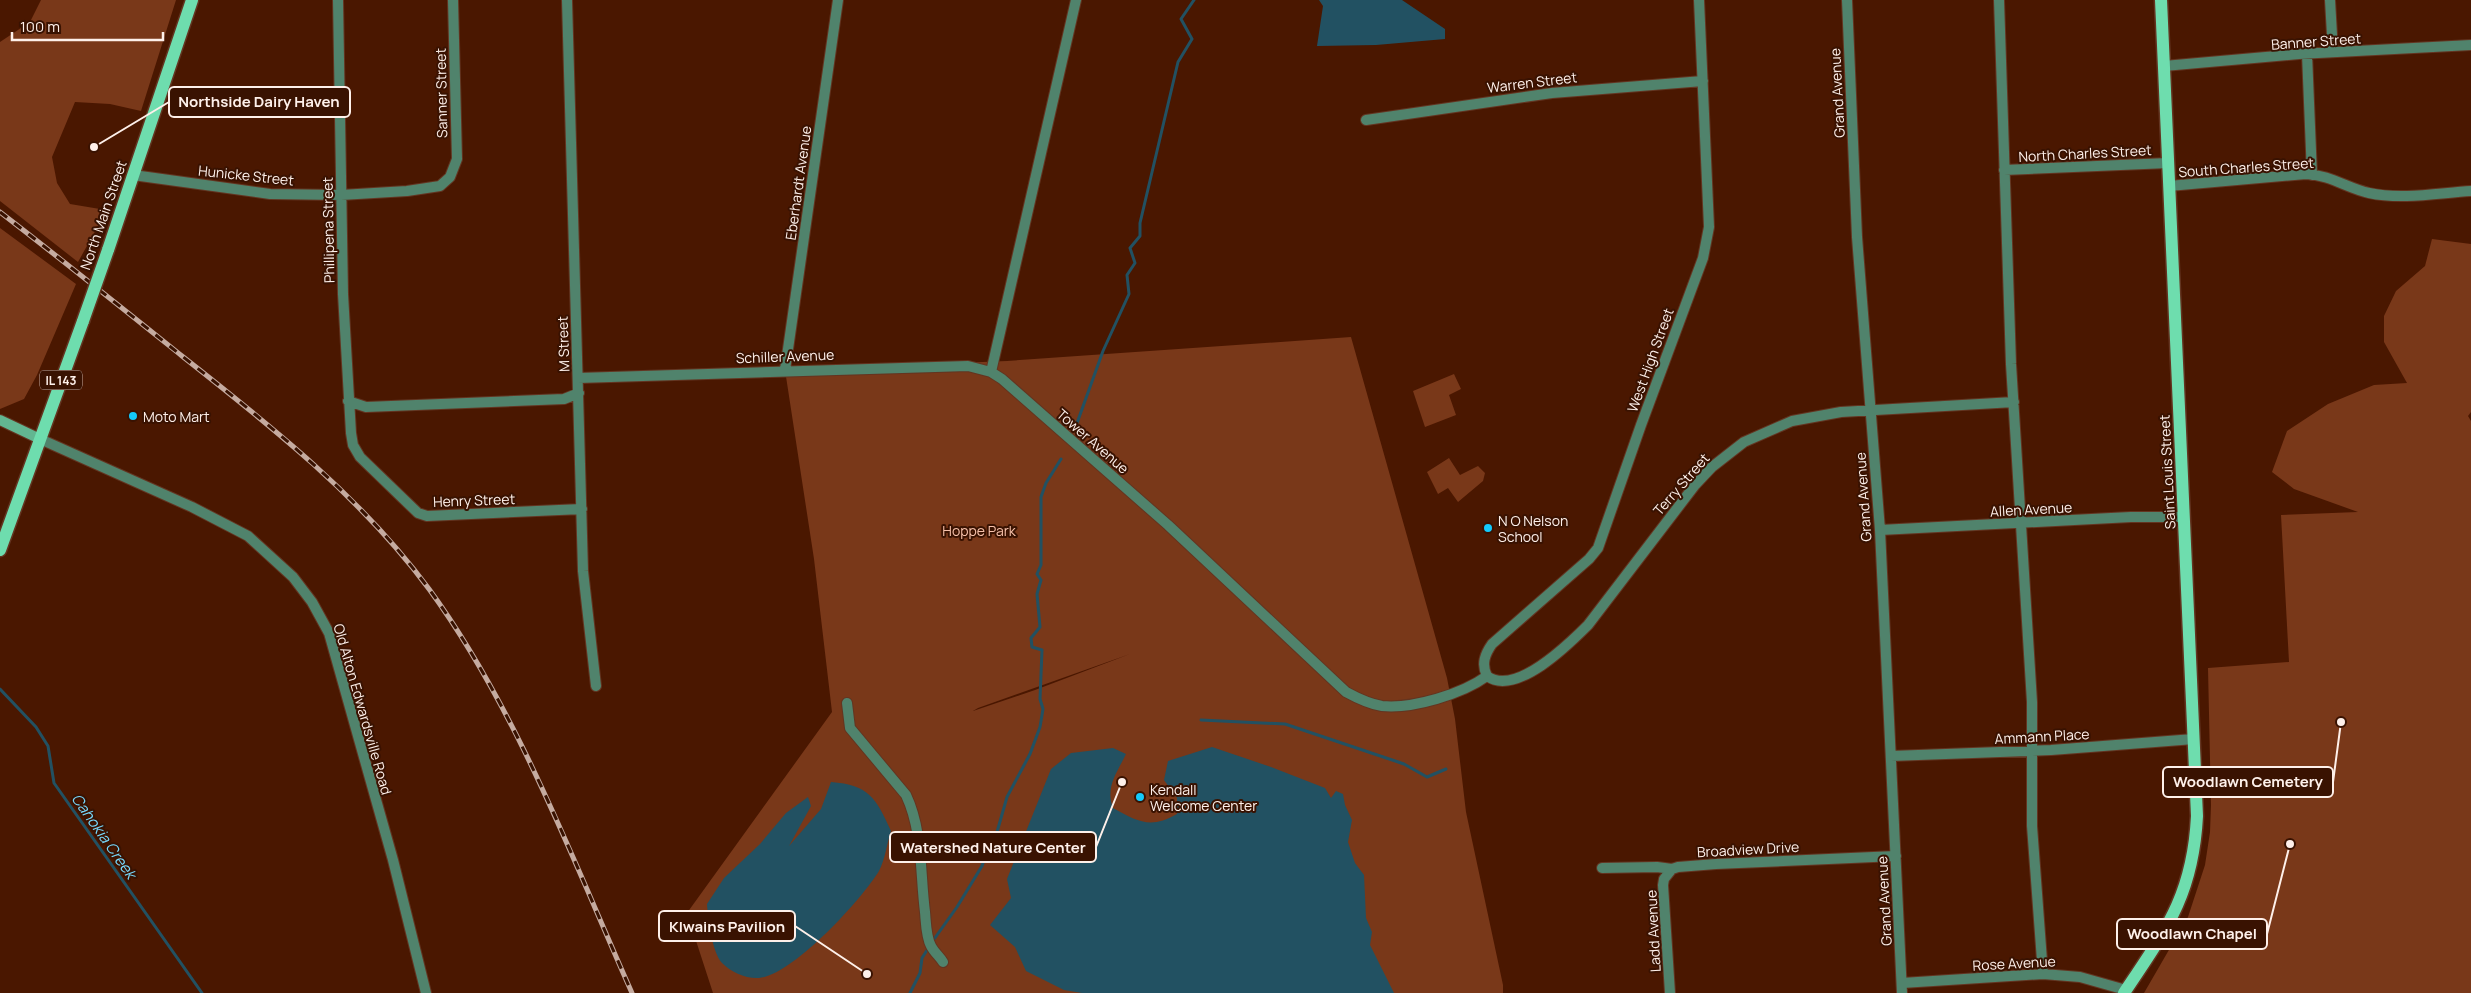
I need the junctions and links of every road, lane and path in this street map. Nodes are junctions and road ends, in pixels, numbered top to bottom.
1 (192, 0) edge
2 (338, 0) edge
3 (453, 0) edge
4 (566, 0) edge
5 (838, 0) edge
6 (1076, 0) edge
7 (1699, 0) edge
8 (1847, 0) edge
9 (1999, 0) edge
10 (2161, 0) edge
11 (2330, 0) edge
12 (2471, 45) edge
13 (2333, 52) junction
14 (2307, 54) junction
15 (2164, 66) junction
16 (1703, 80) junction
17 (1366, 120) dead end
18 (2168, 163) junction
19 (2004, 170) junction
20 (133, 175) junction
21 (2312, 175) junction
22 (445, 183) joint
23 (2169, 186) junction
24 (2471, 191) edge
25 (341, 194) junction
26 (785, 370) junction
27 (991, 372) junction
28 (578, 378) junction
29 (579, 393) junction
30 (348, 401) junction
31 (2014, 402) junction
32 (1870, 410) junction
33 (0, 420) edge
34 (40, 439) junction
35 (360, 458) joint
36 (582, 509) junction
37 (2184, 517) junction
38 (2023, 524) junction
39 (1880, 530) junction
40 (0, 550) edge
41 (1487, 676) junction
42 (596, 686) dead end
43 (847, 703) dead end
44 (2194, 739) junction
45 (2032, 751) junction
46 (1891, 756) junction
47 (1896, 856) junction
48 (1602, 868) dead end
49 (1672, 869) junction
50 (943, 962) dead end
51 (2043, 974) junction
52 (1902, 988) edge
53 (2125, 992) edge
54 (426, 993) edge
55 (1670, 993) edge

1 - 20 main road, North Main Street / IL 143
2 - 25 street, Phillipena Street
3 - 22 street, Sanner Street
4 - 28 street, M Street
5 - 26 street, Eberhardt Avenue
6 - 27 street
7 - 16 street, West High Street
8 - 32 street, Grand Avenue
9 - 19 street
10 - 15 main road, Saint Louis Street
11 - 13 street
12 - 13 street, Banner Street
13 - 14 street, Banner Street
14 - 15 street, Banner Street
14 - 21 street
15 - 18 main road, Saint Louis Street
16 - 17 street, Warren Street
16 - 41 street, West High Street
18 - 19 street, North Charles Street
18 - 23 main road, Saint Louis Street
19 - 31 street
20 - 25 street, Hunicke Street
20 - 34 main road, North Main Street / IL 143, bridge
21 - 23 street, South Charles Street
21 - 24 street, South Charles Street
22 - 25 street, Hunicke Street
23 - 37 main road, Saint Louis Street
25 - 30 street, Phillipena Street
26 - 27 street, Schiller Avenue
26 - 28 street, Schiller Avenue
27 - 41 street, Tower Avenue
28 - 29 street, M Street
29 - 30 street
29 - 36 street, M Street
30 - 35 street, Phillipena Street
31 - 32 street, Terry Street
31 - 38 street
32 - 39 street, Grand Avenue
32 - 41 street, Terry Street
33 - 34 main road
34 - 40 main road, IL 143
34 - 54 street, Old Alton Edwardsville Road
35 - 36 street, Henry Street
36 - 42 street, M Street
37 - 38 street, Allen Avenue
37 - 44 main road, Saint Louis Street
38 - 39 street, Allen Avenue
38 - 45 street
39 - 46 street, Grand Avenue
43 - 50 street
44 - 45 street, Ammann Place
44 - 53 main road, Saint Louis Street
45 - 46 street, Ammann Place
45 - 51 street
46 - 47 street, Grand Avenue
47 - 49 street, Broadview Drive
47 - 52 street, Grand Avenue
48 - 49 street, Broadview Drive
49 - 55 street, Ladd Avenue
51 - 52 street, Rose Avenue
51 - 53 street, Rose Avenue

